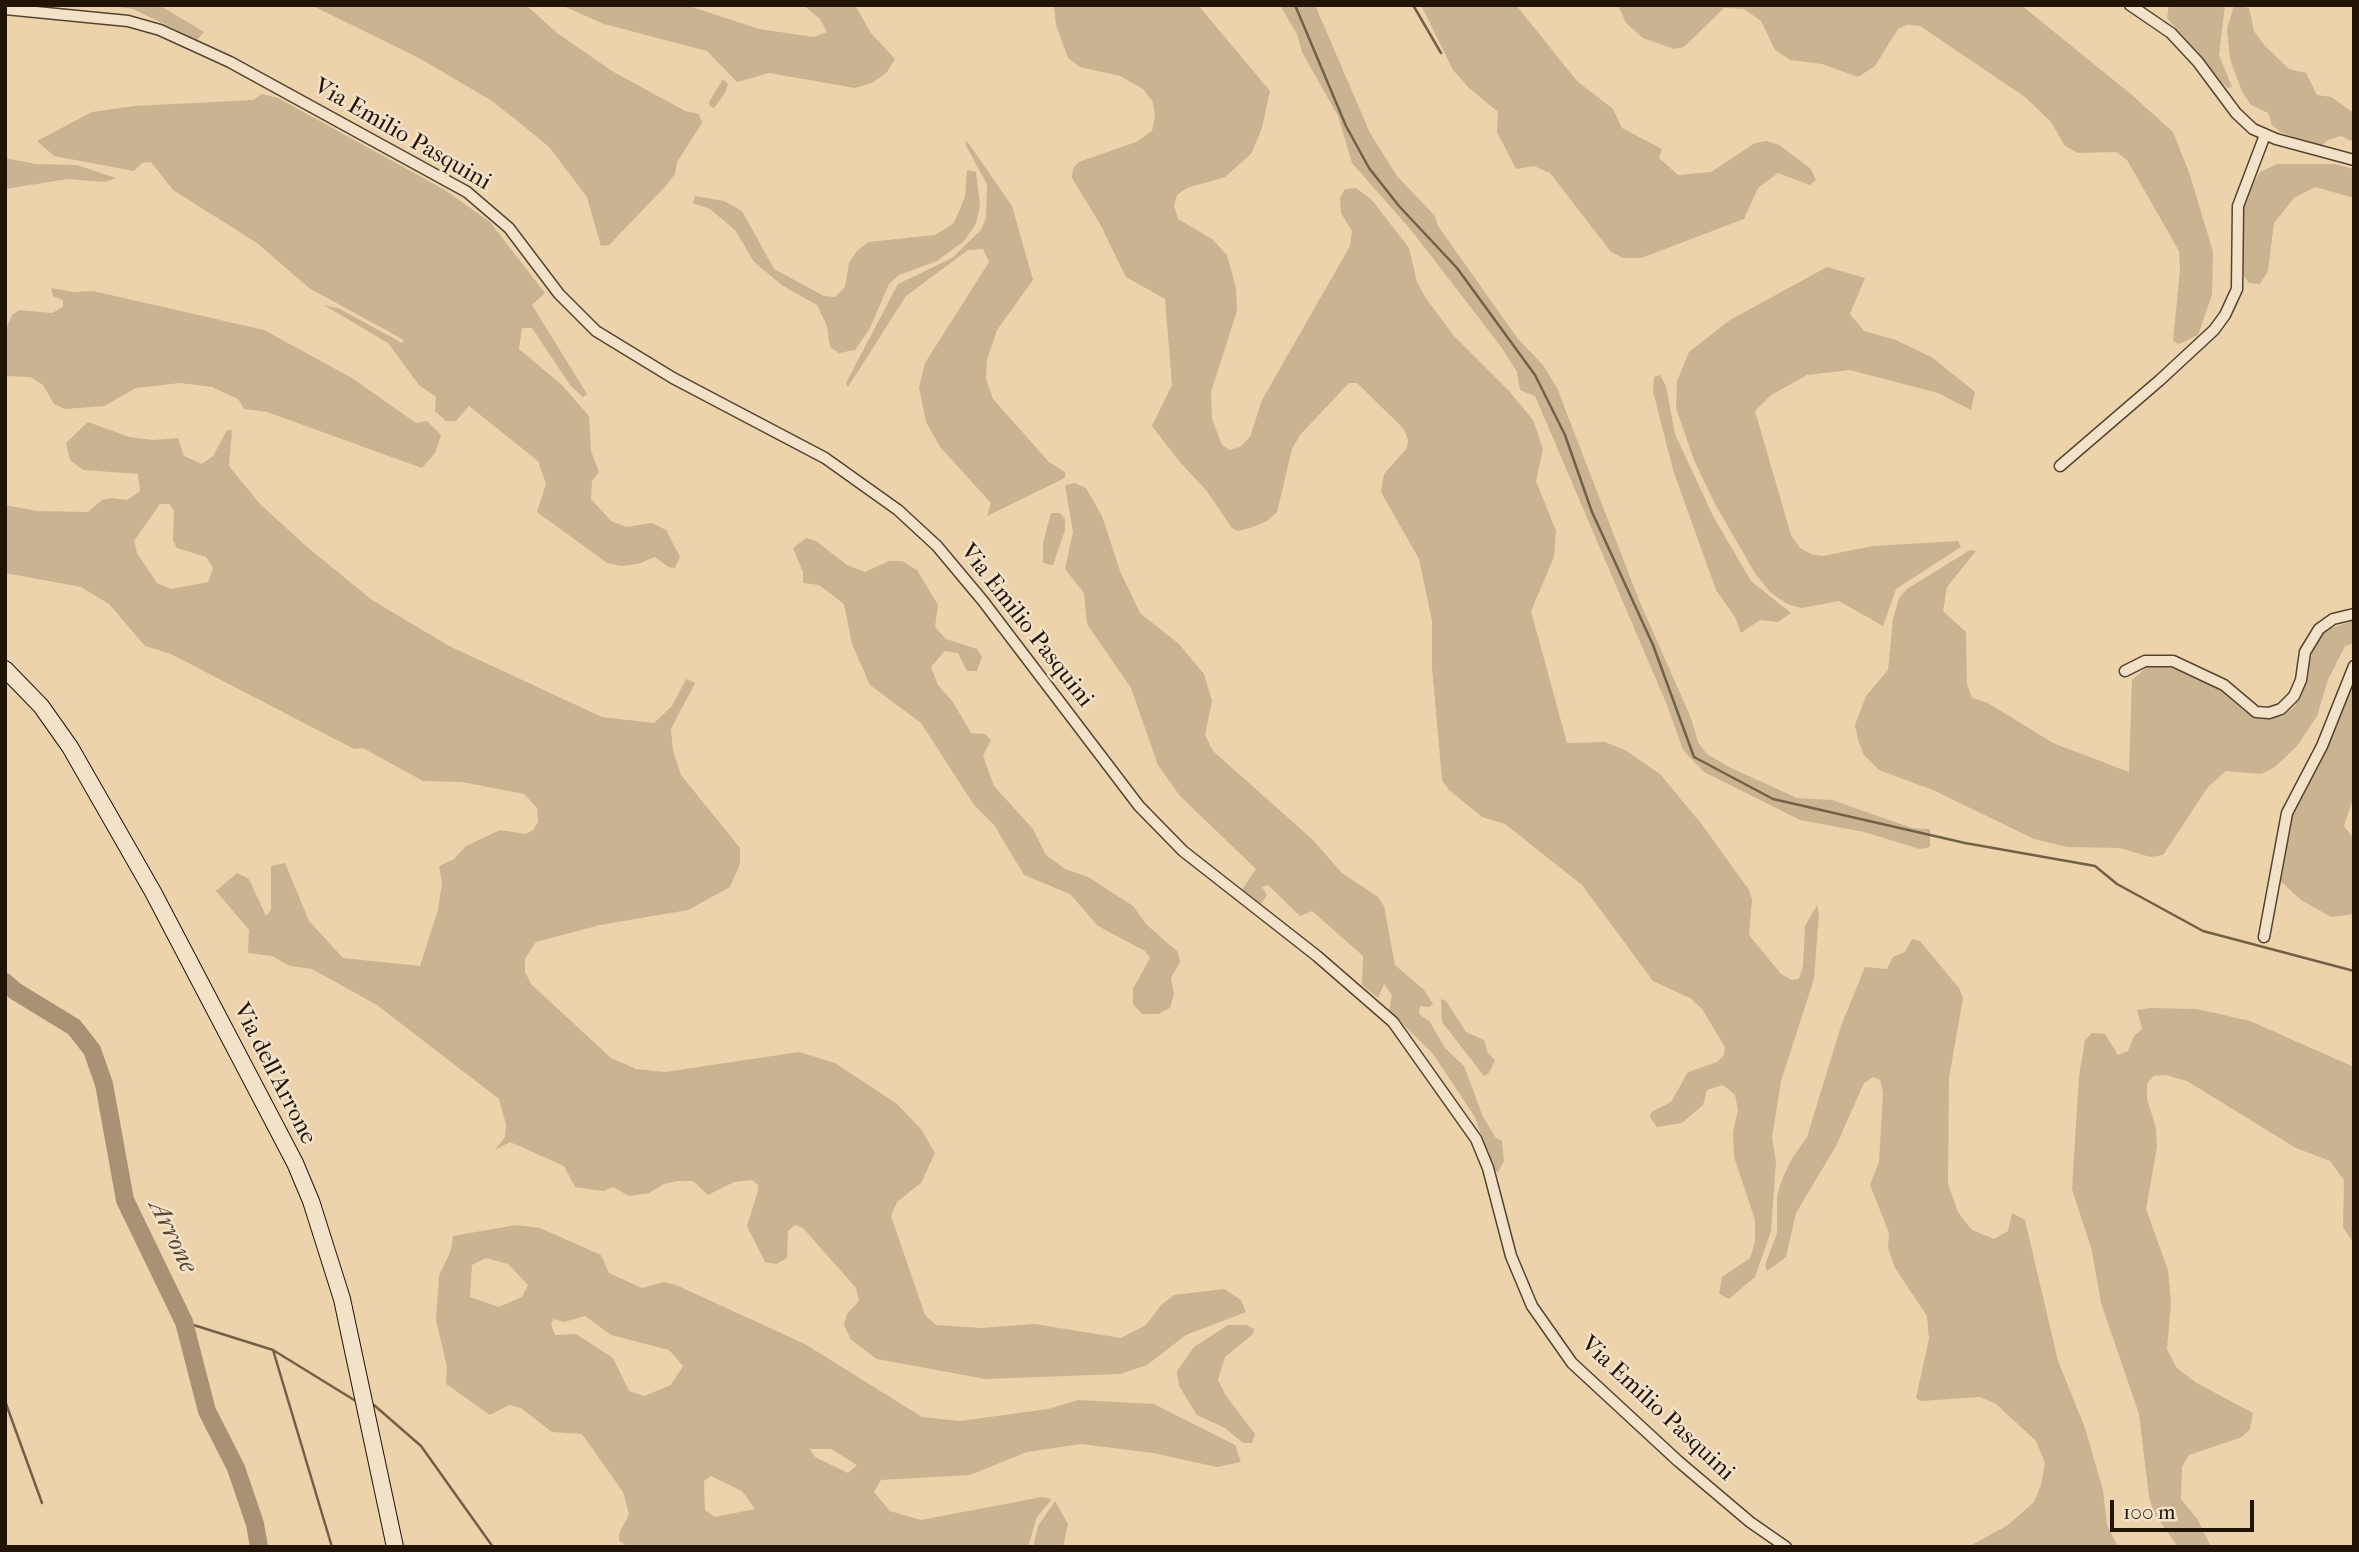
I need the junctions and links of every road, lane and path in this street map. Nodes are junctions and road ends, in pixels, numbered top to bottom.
1 (2130, 5) edge
2 (5, 9) edge
3 (2264, 135) junction
4 (2354, 160) edge
5 (2060, 466) dead end
6 (2354, 614) edge
7 (2354, 666) edge
8 (5, 669) edge
9 (2125, 671) dead end
10 (2264, 937) dead end
11 (395, 1547) edge
12 (1786, 1547) edge

1 - 3 street
2 - 12 street, Via Emilio Pasquini
3 - 4 street
3 - 5 street
6 - 9 street
7 - 10 street
8 - 11 street, Via dell'Arrone

